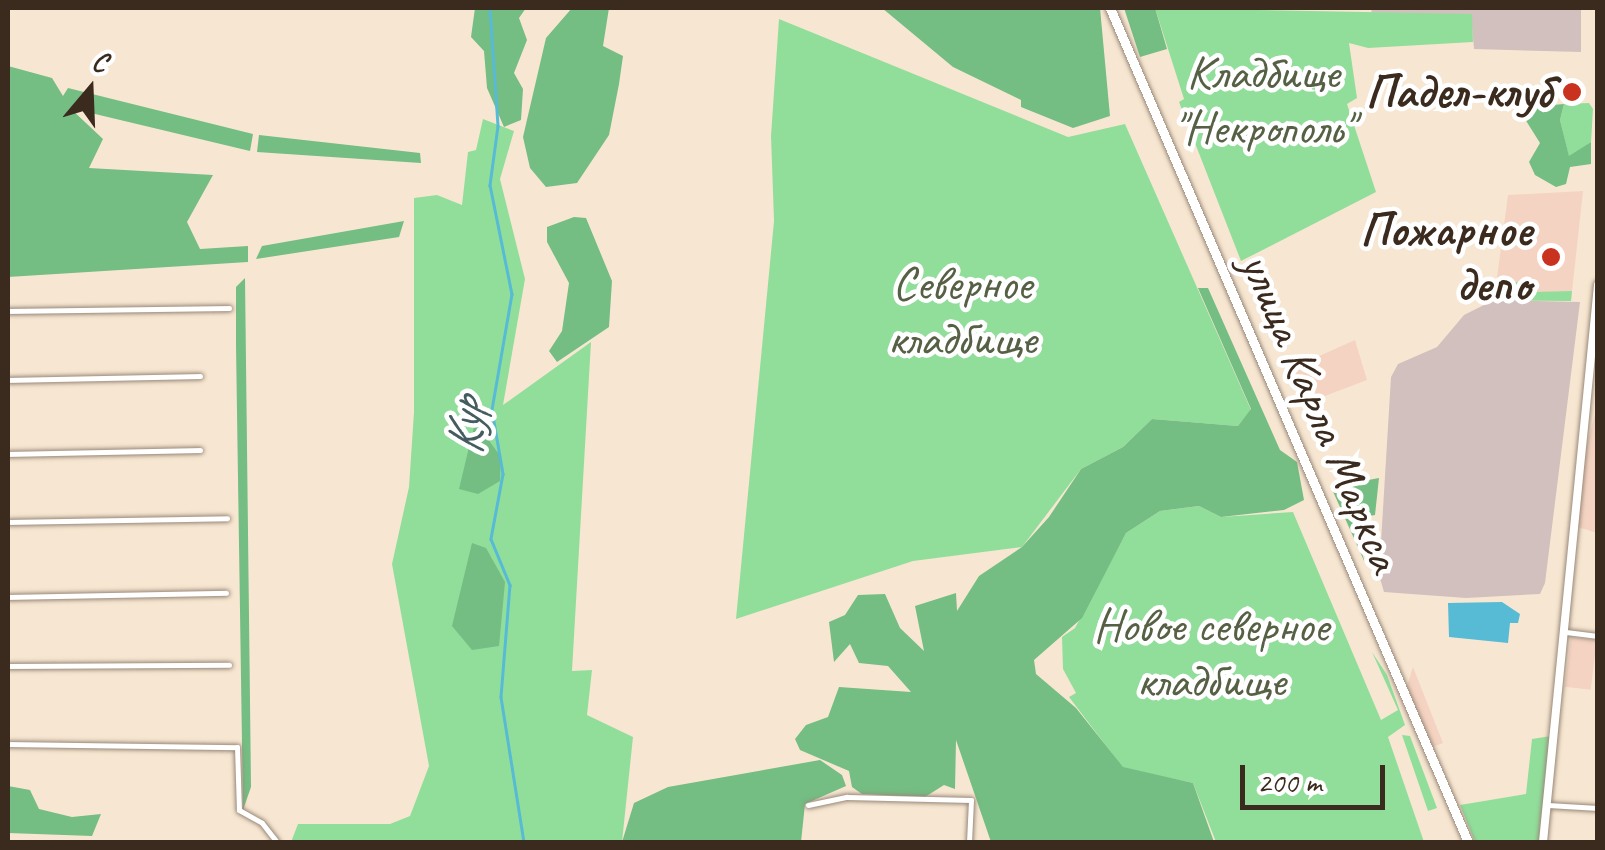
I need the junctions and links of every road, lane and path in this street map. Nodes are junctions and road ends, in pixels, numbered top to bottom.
1 (1110, 8) edge
2 (1598, 285) edge
3 (229, 308) dead end
4 (8, 311) edge
5 (1596, 322) edge
6 (200, 376) dead end
7 (8, 380) edge
8 (1593, 404) edge
9 (200, 450) dead end
10 (8, 454) edge
11 (226, 518) dead end
12 (8, 522) edge
13 (226, 593) dead end
14 (8, 597) edge
15 (1566, 632) junction
16 (1598, 636) edge
17 (229, 665) dead end
18 (8, 666) edge
19 (8, 744) edge
20 (808, 804) dead end
21 (1548, 806) junction
22 (1598, 808) edge
23 (277, 842) edge
24 (969, 842) edge
25 (1465, 842) edge
26 (1544, 842) edge

1 - 25 main road, улица Карла Маркса
2 - 5 main road
3 - 4 street
5 - 8 main road
6 - 7 street
8 - 15 main road
9 - 10 street
11 - 12 street
13 - 14 street
15 - 16 street
15 - 21 main road
17 - 18 street
19 - 23 street
20 - 24 street
21 - 22 street
21 - 26 main road

